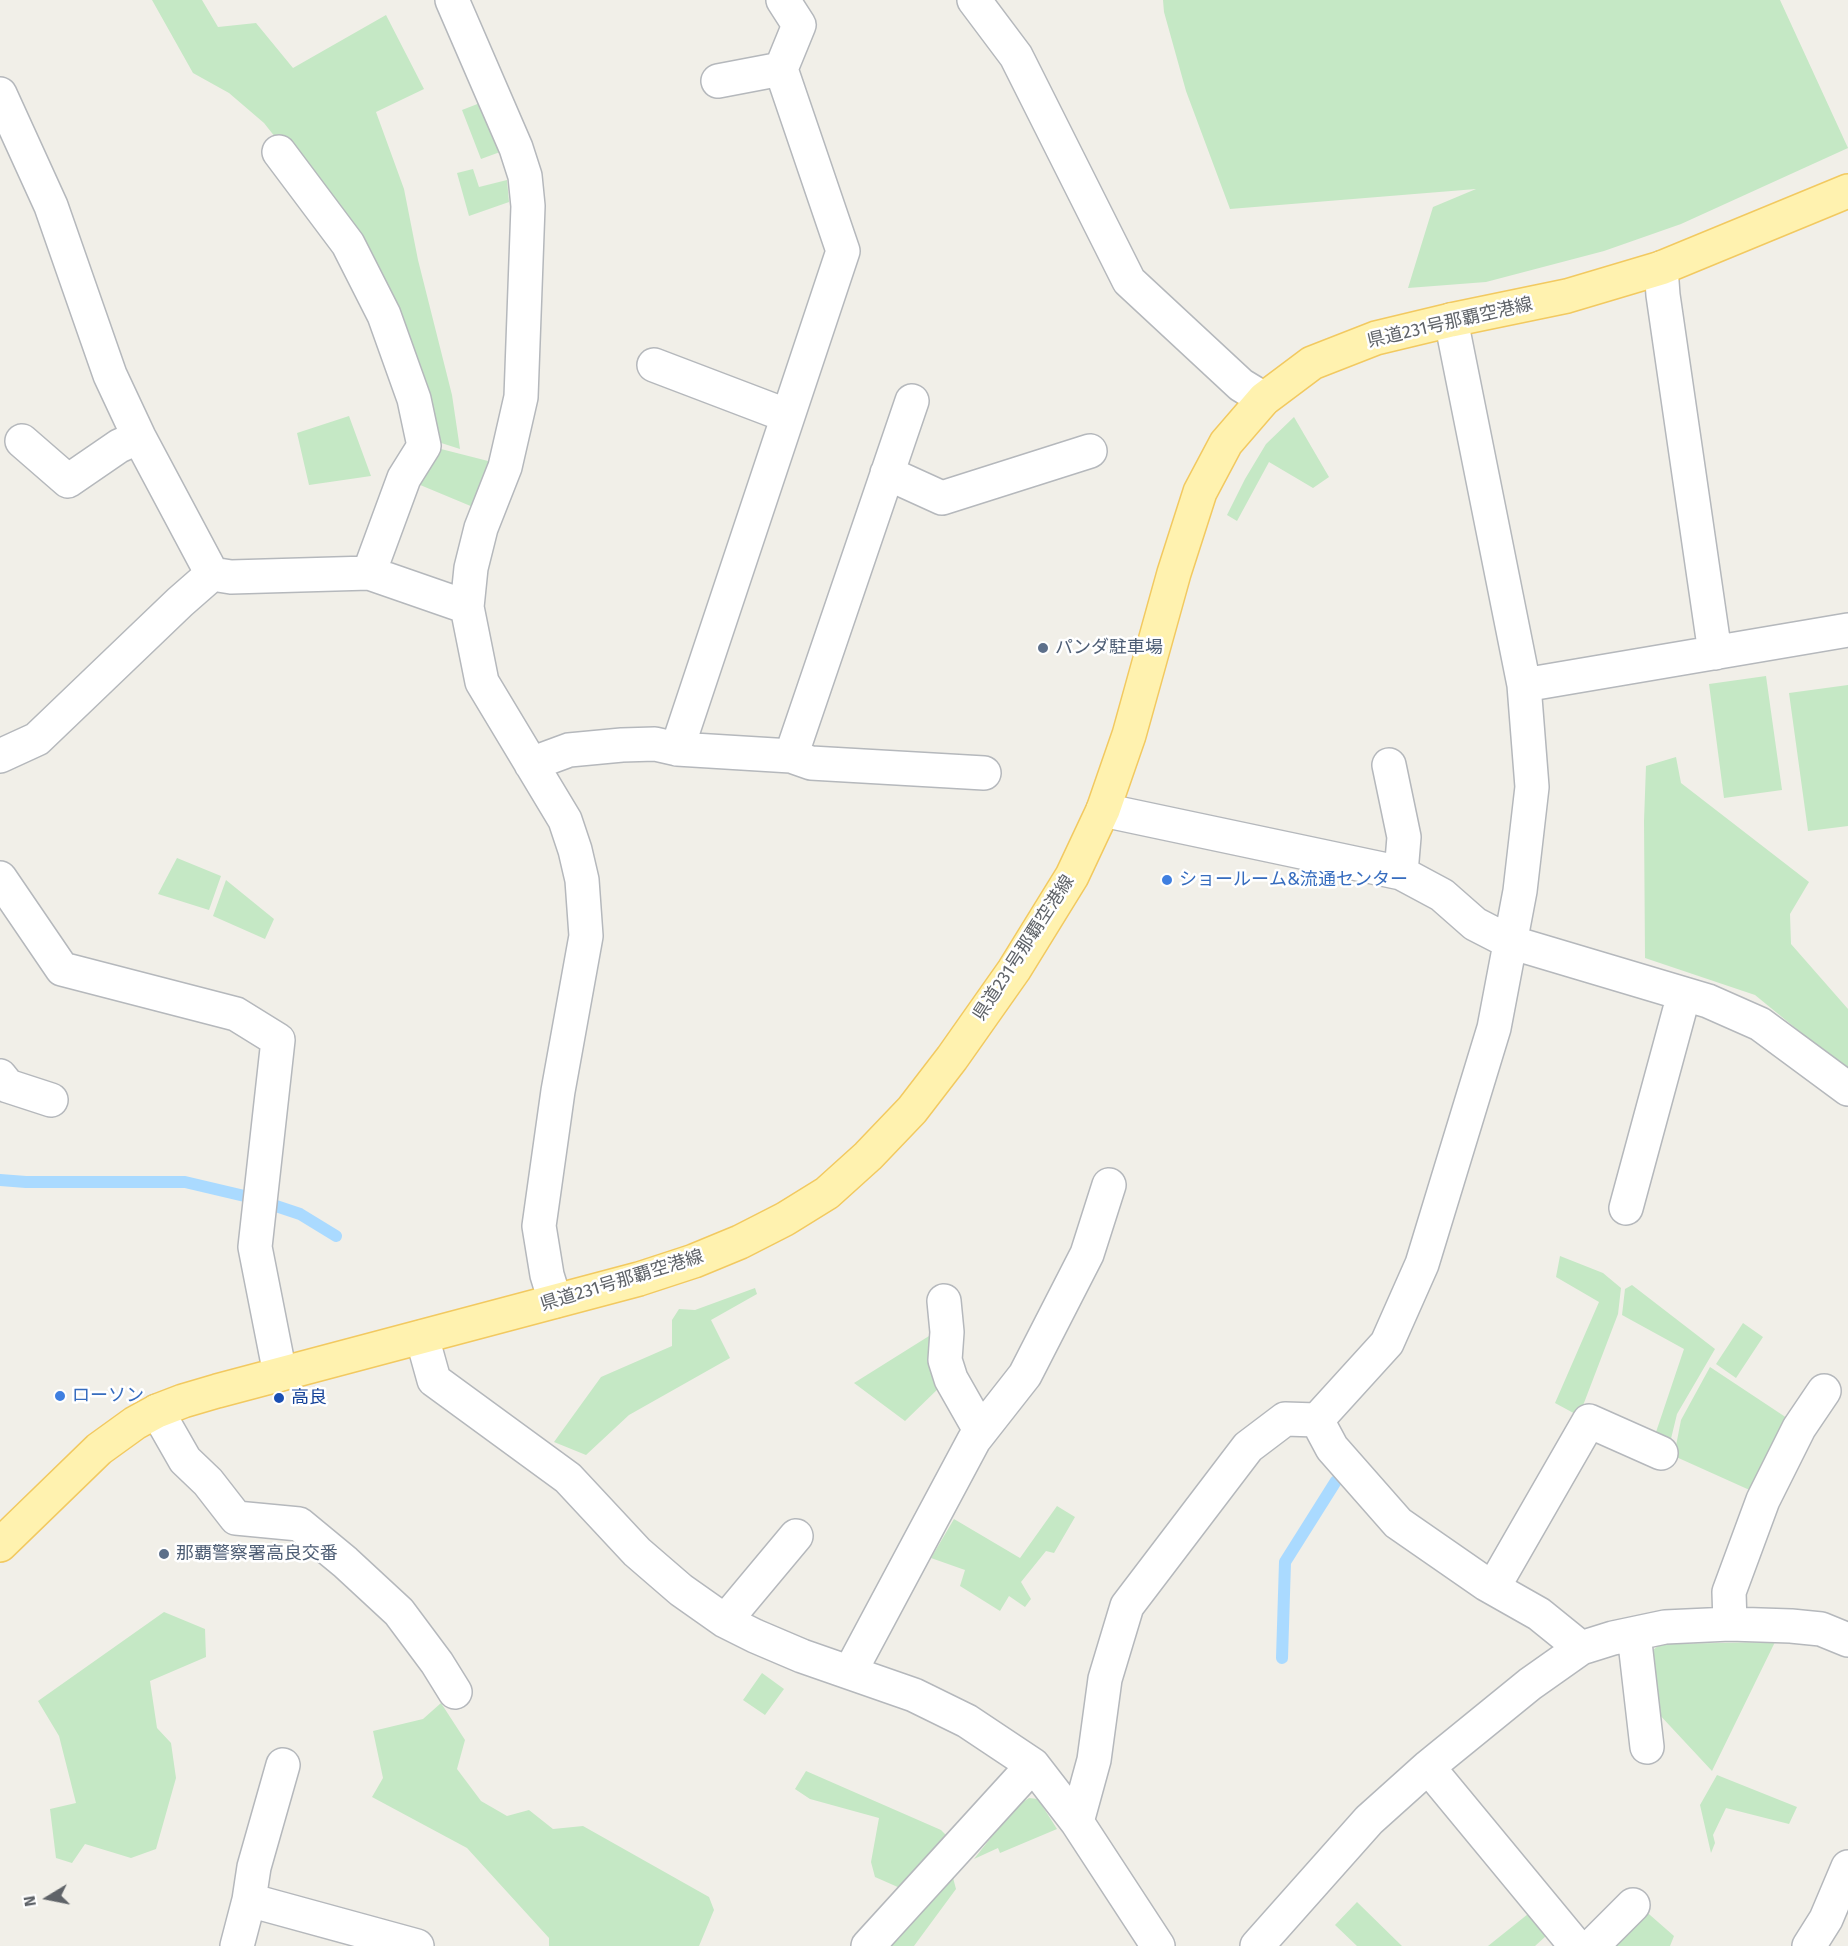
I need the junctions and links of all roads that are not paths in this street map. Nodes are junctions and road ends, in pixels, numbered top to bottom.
1 (452, 0) edge
2 (783, 0) edge
3 (974, 0) edge
4 (781, 69) junction
5 (718, 81) dead end
6 (0, 94) edge
7 (279, 152) dead end
8 (1848, 191) edge
9 (1661, 268) junction
10 (1451, 320) junction
11 (654, 365) dead end
12 (1264, 399) junction
13 (912, 401) dead end
14 (788, 416) junction
15 (139, 437) junction
16 (22, 441) dead end
17 (1090, 451) dead end
18 (887, 473) junction
19 (369, 573) junction
20 (212, 574) junction
21 (466, 607) junction
22 (1848, 630) edge
23 (1715, 653) junction
24 (1524, 685) junction
25 (677, 749) junction
26 (0, 756) edge
27 (791, 756) junction
28 (531, 764) junction
29 (1389, 765) dead end
30 (984, 773) dead end
31 (1103, 810) junction
32 (1401, 873) junction
33 (0, 878) edge
34 (1510, 942) junction
35 (1684, 994) junction
36 (0, 1076) edge
37 (1848, 1089) edge
38 (51, 1100) dead end
39 (1109, 1185) dead end
40 (1626, 1208) dead end
41 (555, 1301) junction
42 (944, 1301) dead end
43 (422, 1337) junction
44 (280, 1374) junction
45 (1824, 1390) dead end
46 (157, 1411) junction
47 (1317, 1420) junction
48 (980, 1430) junction
49 (1661, 1452) dead end
50 (4, 1532) edge
51 (796, 1536) dead end
52 (1493, 1588) junction
53 (725, 1621) junction
54 (1730, 1624) junction
55 (1634, 1634) junction
56 (1848, 1640) edge
57 (1581, 1647) junction
58 (849, 1672) junction
59 (455, 1692) dead end
60 (1647, 1747) dead end
61 (283, 1765) dead end
62 (1033, 1765) junction
63 (1428, 1767) junction
64 (1077, 1821) junction
65 (1848, 1867) edge
66 (249, 1900) junction
67 (1633, 1905) dead end
68 (1837, 1923) edge
69 (1572, 1943) edge
70 (237, 1946) edge
71 (417, 1946) edge
72 (868, 1946) edge
73 (1158, 1946) edge
74 (1257, 1946) edge
75 (1809, 1946) edge

1 - 21 street
2 - 4 street
3 - 12 street
4 - 5 street
4 - 14 street
6 - 15 street
7 - 19 street
8 - 9 main road, 県道231号那覇空港線
9 - 10 main road, 県道231号那覇空港線
9 - 23 street
10 - 12 main road, 県道231号那覇空港線
10 - 24 street
11 - 14 street
12 - 31 main road, 県道231号那覇空港線
13 - 18 street
14 - 25 street
15 - 16 street
15 - 20 street
17 - 18 street
18 - 27 street
19 - 20 street
19 - 21 street
20 - 26 street
21 - 28 street
22 - 23 street
23 - 24 street
24 - 34 street
25 - 27 street
25 - 28 street
27 - 30 street
28 - 41 street
29 - 32 street
31 - 32 street
31 - 41 main road, 県道231号那覇空港線
32 - 34 street
33 - 44 street
34 - 35 street
34 - 47 street
35 - 37 street
35 - 40 street
36 - 38 street
39 - 48 street
41 - 43 main road, 県道231号那覇空港線
42 - 48 street
43 - 44 main road, 県道231号那覇空港線
43 - 53 street
44 - 46 main road, 県道231号那覇空港線
45 - 54 street
46 - 50 main road, 県道231号那覇空港線
46 - 59 street
47 - 52 street
47 - 64 street
48 - 58 street
49 - 52 street
51 - 53 street
52 - 57 street
53 - 58 street
54 - 55 street
54 - 56 street
55 - 57 street
55 - 60 street
57 - 63 street
58 - 62 street
61 - 66 street
62 - 64 street
62 - 72 street
63 - 69 street
63 - 74 street
64 - 73 street
65 - 68 street
66 - 70 street
66 - 71 street
67 - 69 street
68 - 75 street

